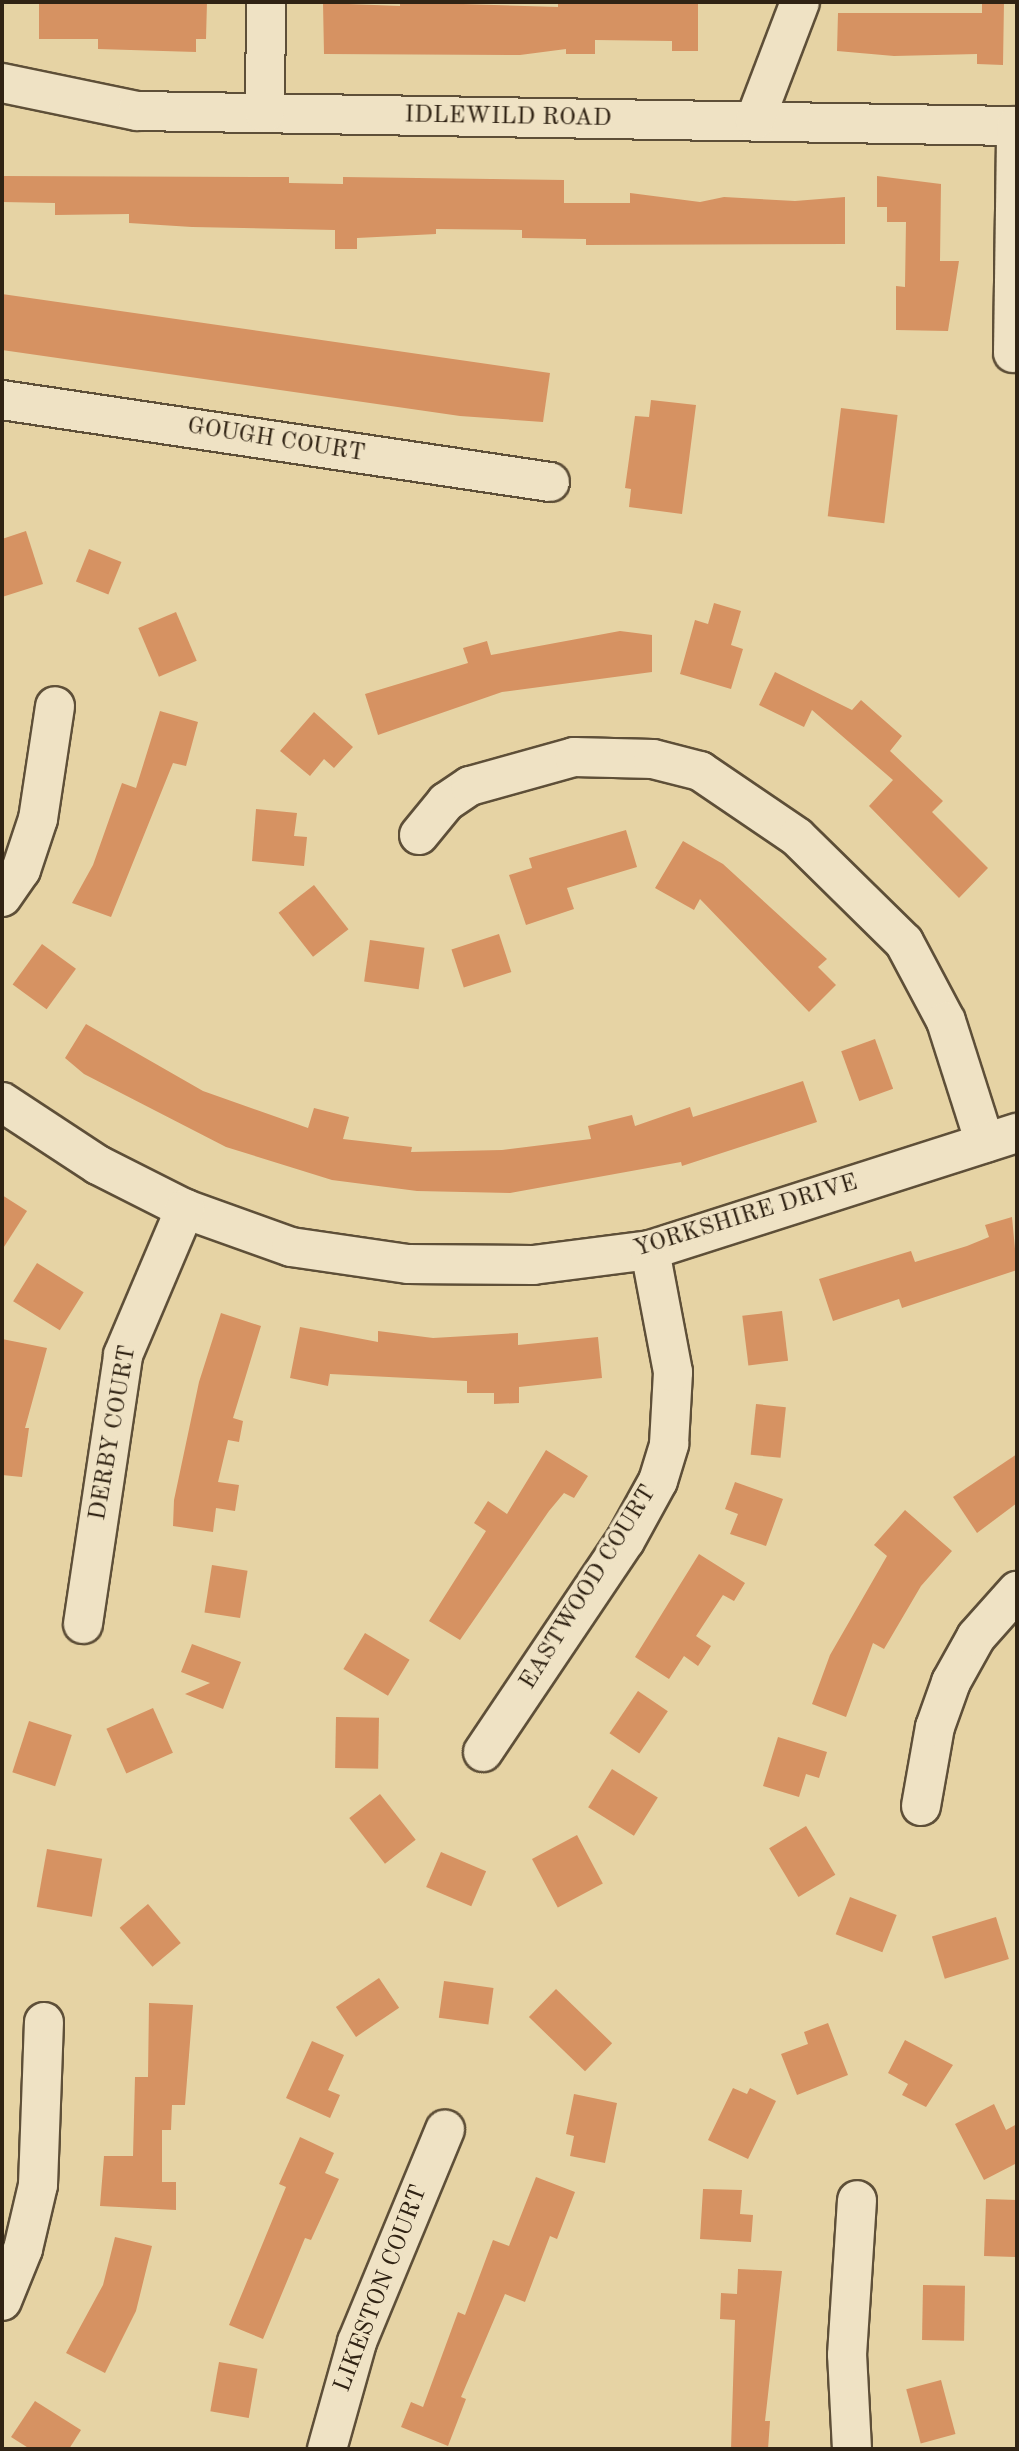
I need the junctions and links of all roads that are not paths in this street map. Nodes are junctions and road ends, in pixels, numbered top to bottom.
1 (266, 2) edge
2 (800, 2) edge
3 (2, 83) edge
4 (265, 113) junction
5 (755, 120) junction
6 (1016, 126) edge
7 (1013, 353) dead end
8 (2, 400) edge
9 (550, 482) dead end
10 (55, 706) dead end
11 (419, 835) dead end
12 (2, 897) edge
13 (2, 1102) edge
14 (1001, 1138) edge
15 (185, 1209) junction
16 (650, 1250) junction
17 (1017, 1591) edge
18 (83, 1624) dead end
19 (483, 1752) dead end
20 (921, 1805) dead end
21 (44, 2022) dead end
22 (444, 2130) dead end
23 (857, 2200) dead end
24 (2, 2301) edge
25 (327, 2449) edge
26 (852, 2449) edge

1 - 4 street
2 - 5 street
3 - 4 street, IDLEWILD ROAD
4 - 5 street, IDLEWILD ROAD
5 - 6 street, IDLEWILD ROAD
6 - 7 street
8 - 9 street, GOUGH COURT
10 - 12 street
11 - 14 street
13 - 15 street, YORKSHIRE DRIVE
14 - 16 street, YORKSHIRE DRIVE
15 - 16 street, YORKSHIRE DRIVE
15 - 18 street, DERBY COURT
16 - 19 street, EASTWOOD COURT
17 - 20 street
21 - 24 street
22 - 25 street, LIKESTON COURT
23 - 26 street

